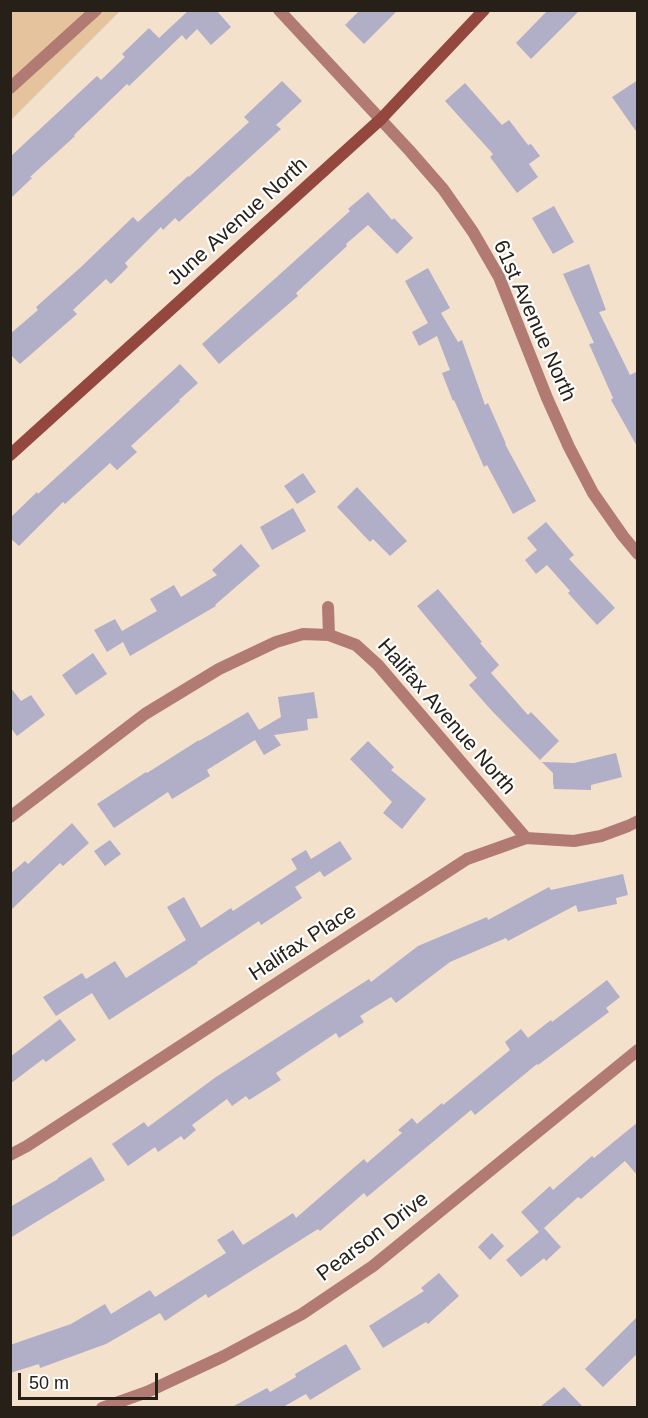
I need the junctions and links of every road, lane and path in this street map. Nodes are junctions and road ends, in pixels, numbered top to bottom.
1 (96, 10) edge
2 (279, 10) edge
3 (484, 10) edge
4 (10, 88) edge
5 (381, 119) junction
6 (10, 455) edge
7 (638, 554) edge
8 (328, 607) dead end
9 (329, 635) junction
10 (10, 817) edge
11 (638, 820) edge
12 (526, 838) junction
13 (638, 1050) edge
14 (10, 1155) edge
15 (102, 1407) edge

1 - 4 street
2 - 5 street, 61st Avenue North
3 - 5 street, June Avenue North
5 - 6 street, June Avenue North
5 - 7 street, 61st Avenue North
8 - 9 street
9 - 10 street, Halifax Avenue North
9 - 12 street, Halifax Avenue North
11 - 12 street, Halifax Place
12 - 14 street, Halifax Place
13 - 15 street, Pearson Drive

